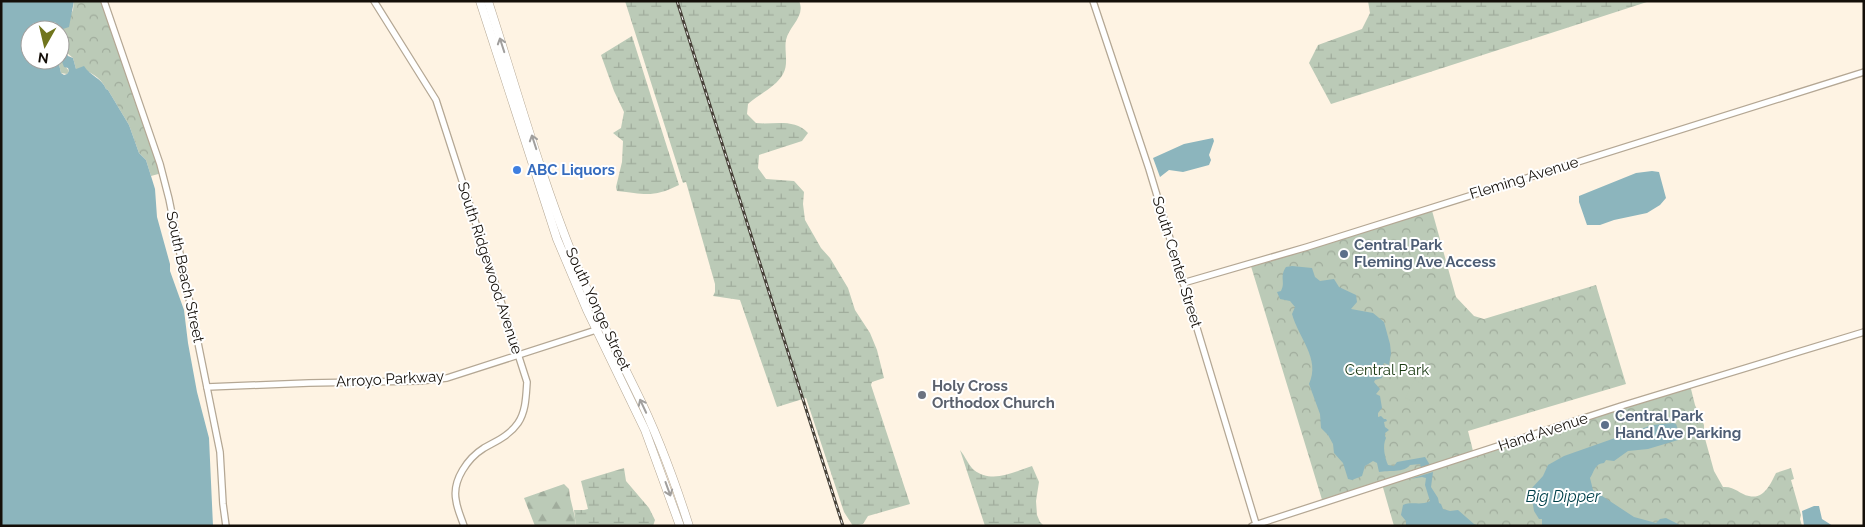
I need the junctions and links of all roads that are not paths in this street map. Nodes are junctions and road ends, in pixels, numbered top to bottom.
1 (104, 1) edge
2 (374, 1) edge
3 (480, 1) edge
4 (488, 1) edge
5 (1093, 1) edge
6 (499, 60) junction
7 (510, 67) junction
8 (1864, 72) edge
9 (513, 91) junction
10 (1183, 283) junction
11 (600, 329) junction
12 (1864, 332) edge
13 (518, 354) junction
14 (208, 387) junction
15 (1254, 525) edge
16 (226, 526) edge
17 (464, 526) edge
18 (680, 526) edge
19 (689, 526) edge

1 - 14 street, South Beach Street
2 - 13 street, South Ridgewood Avenue
3 - 6 main road
7 -> 4 main road
5 - 10 street, South Center Street
6 - 7 main road
6 - 9 main road
7 - 9 main road
8 - 10 street, Fleming Avenue
11 -> 9 main road, South Yonge Street
9 - 11 main road, South Yonge Street
10 - 15 street, South Center Street
11 - 13 street, Arroyo Parkway
11 -> 18 main road, South Yonge Street
19 -> 11 main road, South Yonge Street
12 - 15 street, Hand Avenue
13 - 14 street, Arroyo Parkway
13 - 17 street, South Ridgewood Avenue
14 - 16 street, South Beach Street

